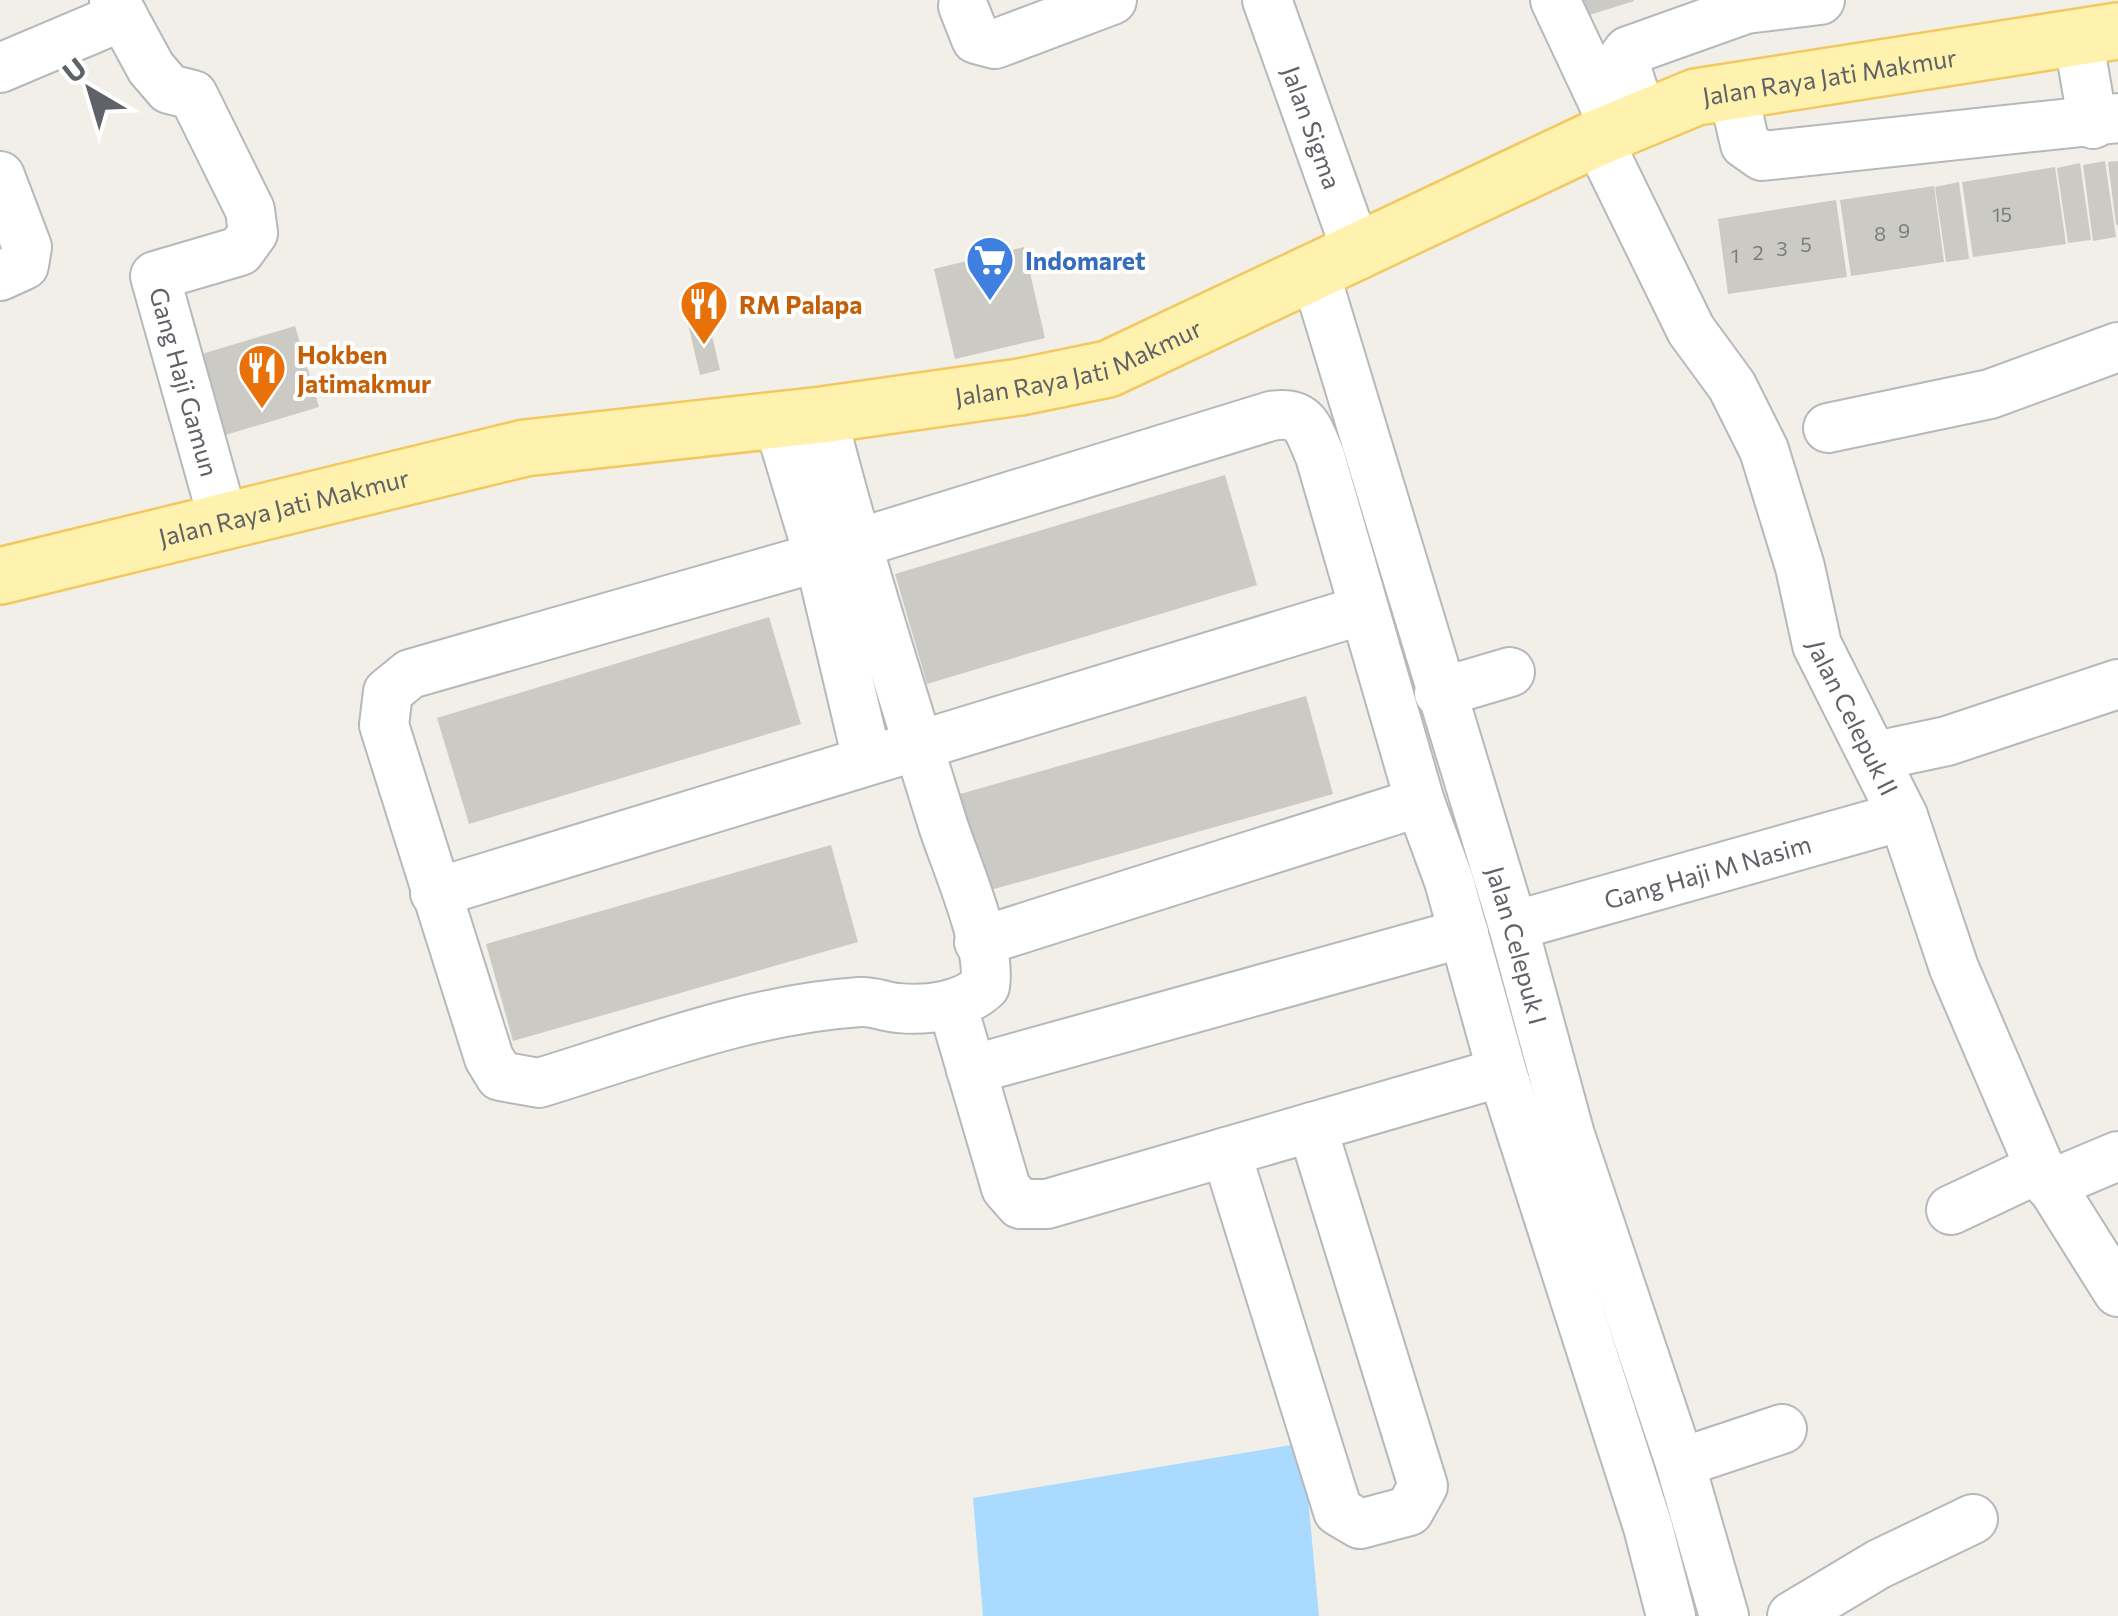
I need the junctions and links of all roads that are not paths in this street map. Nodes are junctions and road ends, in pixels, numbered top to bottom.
1 (1112, 0) edge
2 (1267, 0) edge
3 (1555, 0) edge
4 (1820, 0) edge
5 (964, 6) dead end
6 (118, 8) edge
7 (2098, 34) edge
8 (0, 68) edge
9 (1732, 88) junction
10 (2105, 121) edge
11 (1618, 128) junction
12 (0, 176) edge
13 (1337, 264) junction
14 (0, 276) edge
15 (2118, 347) edge
16 (800, 418) junction
17 (1828, 428) dead end
18 (224, 519) junction
19 (839, 550) junction
20 (0, 576) edge
21 (1363, 610) junction
22 (1510, 672) dead end
23 (2118, 684) edge
24 (1439, 693) junction
25 (918, 744) junction
26 (1876, 756) junction
27 (867, 759) junction
28 (1420, 802) junction
29 (1902, 816) junction
30 (436, 894) junction
31 (1512, 926) junction
32 (1464, 933) junction
33 (980, 942) junction
34 (952, 1004) junction
35 (971, 1070) junction
36 (1502, 1072) junction
37 (1312, 1127) junction
38 (1226, 1152) junction
39 (2118, 1156) edge
40 (2045, 1177) junction
41 (1951, 1210) dead end
42 (2118, 1292) edge
43 (1782, 1429) dead end
44 (1680, 1463) junction
45 (1973, 1519) dead end
46 (1671, 1616) edge
47 (1724, 1616) edge
48 (1792, 1616) edge

1 - 5 street
2 - 13 street, Jalan Sigma
3 - 11 street
4 - 11 street
6 - 8 street
6 - 18 street, Gang Haji Gamun
7 - 9 main road, Jalan Raya Jati Makmur
7 - 10 street
9 - 10 street
9 - 11 main road, Jalan Raya Jati Makmur
11 - 13 main road, Jalan Raya Jati Makmur
11 - 26 street, Jalan Celepuk II
12 - 14 street
13 - 16 main road, Jalan Raya Jati Makmur
13 - 24 street, Jalan Celepuk I
15 - 17 street
16 - 18 main road, Jalan Raya Jati Makmur
16 - 19 street
18 - 20 main road, Jalan Raya Jati Makmur
19 - 21 street
19 - 25 street
19 - 27 street
19 - 30 street
21 - 25 street
21 - 28 street
22 - 24 street
23 - 26 street
24 - 31 street, Jalan Celepuk I
25 - 27 street
25 - 33 street
26 - 29 street, Jalan Celepuk II
27 - 30 street
28 - 32 street
28 - 33 street
29 - 31 street, Gang Haji M Nasim
29 - 40 street, Jalan Celepuk II
30 - 34 street
31 - 44 street, Jalan Celepuk I
32 - 35 street
32 - 36 street
33 - 34 street
34 - 35 street
35 - 38 street
36 - 37 street
36 - 46 street
37 - 38 street
37 - 38 street
39 - 40 street
40 - 41 street
40 - 42 street, Jalan Celepuk II
43 - 44 street
44 - 47 street, Jalan Celepuk I
45 - 48 street

